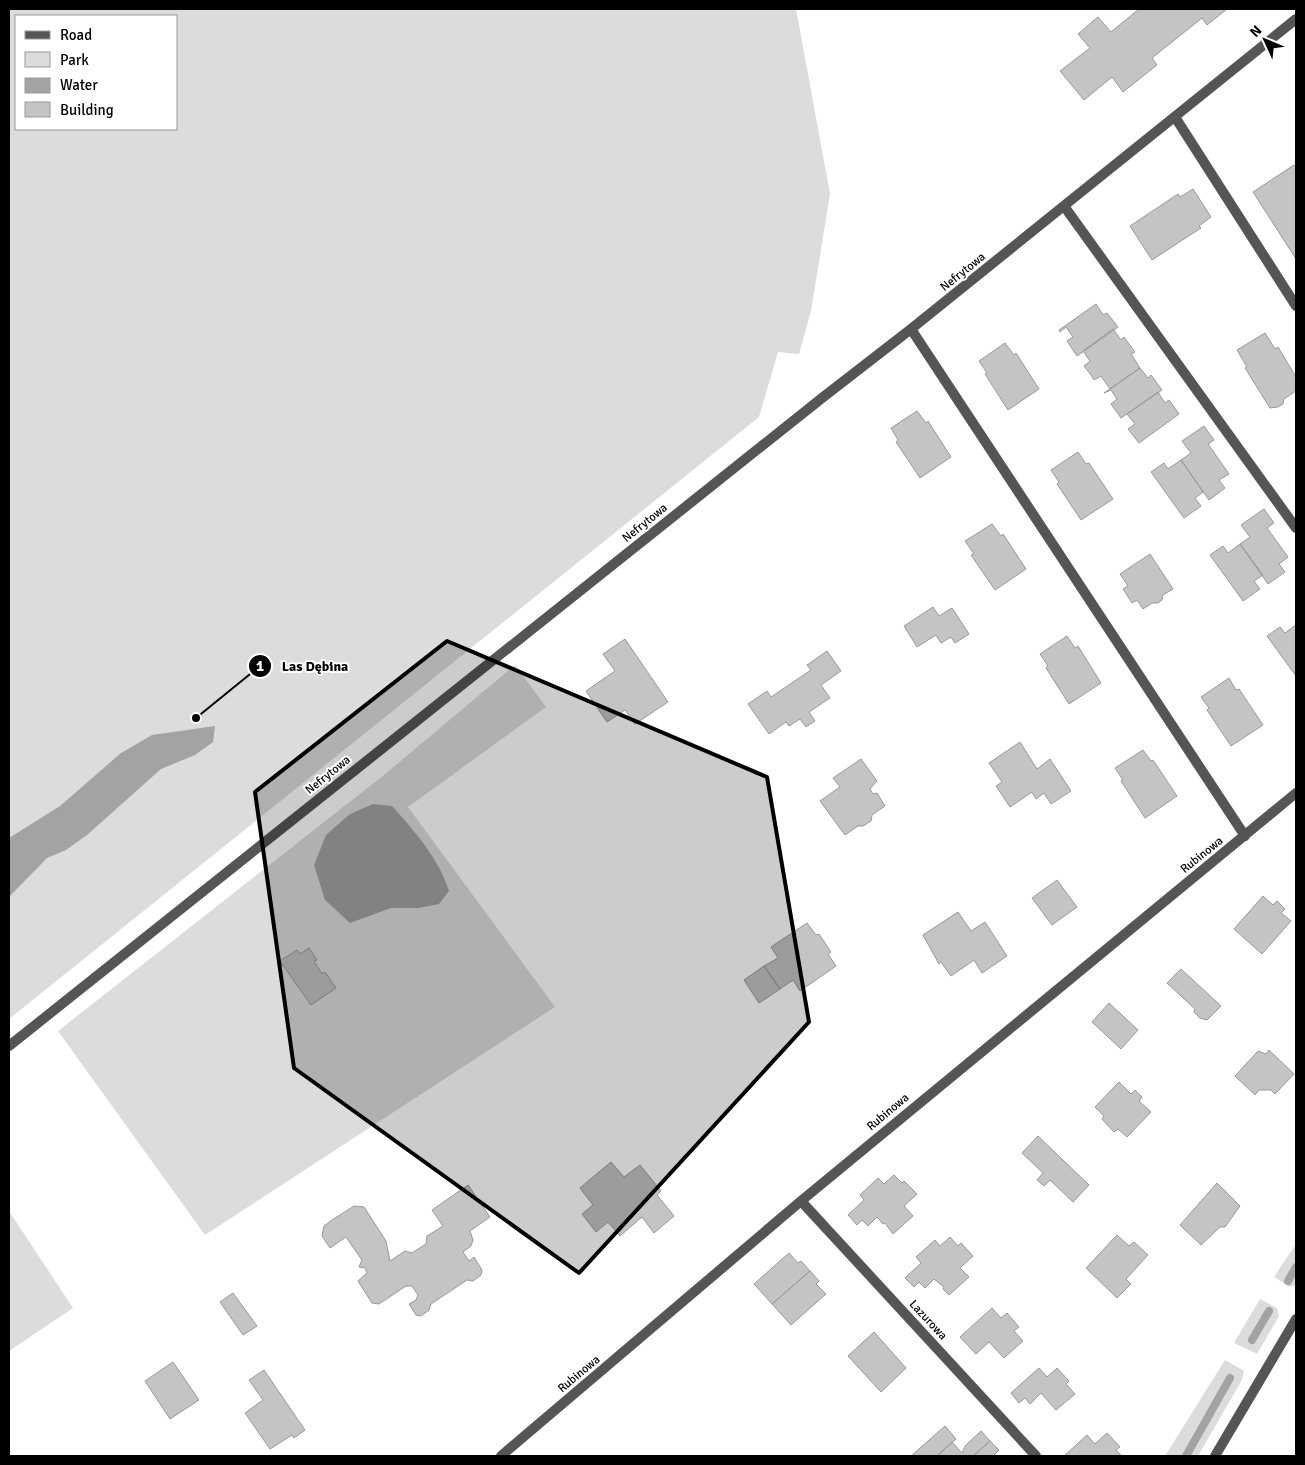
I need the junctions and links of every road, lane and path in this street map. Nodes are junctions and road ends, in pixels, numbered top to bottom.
1 (1296, 19) edge
2 (1175, 117) junction
3 (1064, 206) junction
4 (1296, 306) edge
5 (911, 330) junction
6 (1296, 528) edge
7 (1296, 793) edge
8 (1246, 836) junction
9 (9, 1046) edge
10 (801, 1200) junction
11 (1296, 1319) edge
12 (501, 1456) edge
13 (1036, 1456) edge
14 (1215, 1456) edge

1 - 2 street, Nefrytowa
2 - 3 street, Nefrytowa
2 - 4 street
3 - 5 street, Nefrytowa
3 - 6 street
5 - 8 street
5 - 9 street, Nefrytowa
7 - 8 street, Rubinowa
8 - 10 street, Rubinowa
10 - 12 street, Rubinowa
10 - 13 street, Lazurowa
11 - 14 street

